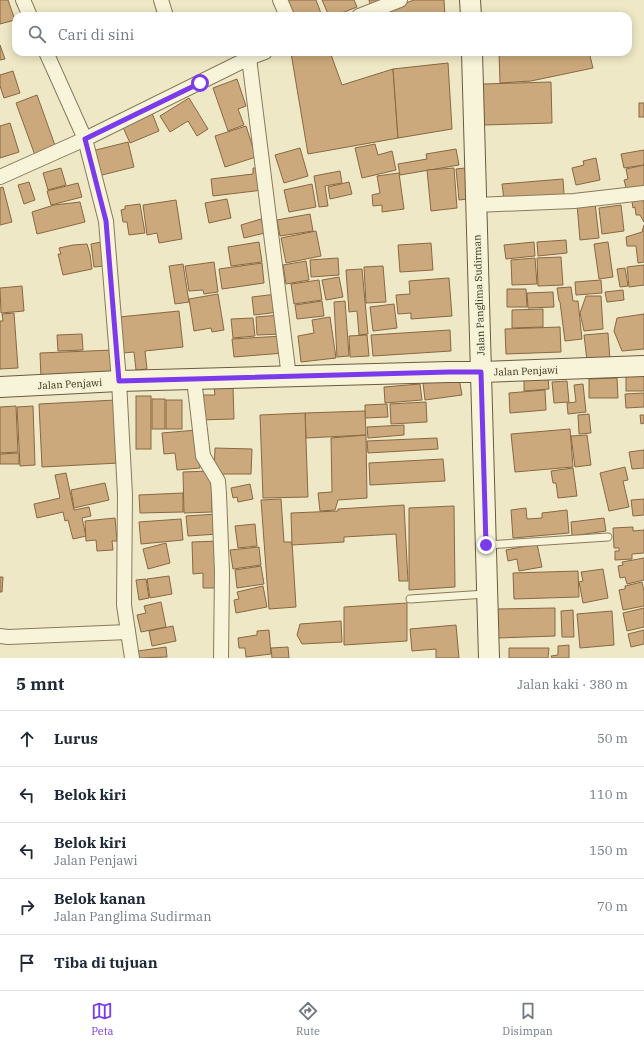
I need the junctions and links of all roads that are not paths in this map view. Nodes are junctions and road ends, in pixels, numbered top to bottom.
1 (23, 0) edge
2 (161, 0) edge
3 (280, 0) edge
4 (400, 0) edge
5 (470, 0) edge
6 (28, 12) edge
7 (165, 12) edge
8 (285, 12) edge
9 (369, 12) edge
10 (471, 12) edge
11 (48, 56) edge
12 (254, 56) edge
13 (472, 56) edge
14 (249, 58) junction
15 (85, 139) junction
16 (0, 177) edge
17 (644, 193) edge
18 (476, 205) junction
19 (644, 366) edge
20 (481, 372) junction
21 (289, 377) junction
22 (194, 379) junction
23 (119, 381) junction
24 (0, 387) edge
25 (608, 537) dead end
26 (486, 545) junction
27 (487, 594) junction
28 (410, 599) dead end
29 (128, 632) junction
30 (0, 636) edge
31 (132, 658) edge
32 (221, 658) edge
33 (489, 658) edge

1 - 6 street
2 - 7 street
3 - 8 street
4 - 9 street
5 - 10 street
11 - 15 street
12 - 14 street
13 - 18 street, Jalan Panglima Sudirman
14 - 15 street
14 - 21 street
15 - 16 street
15 - 23 street
17 - 18 street
18 - 20 street, Jalan Panglima Sudirman
19 - 20 street, Jalan Penjawi
20 - 21 street, Jalan Penjawi
20 - 26 street, Jalan Panglima Sudirman
21 - 22 street, Jalan Penjawi
22 - 23 street, Jalan Penjawi
22 - 32 street
23 - 24 street, Jalan Penjawi
23 - 29 street
25 - 26 lane
26 - 27 street, Jalan Panglima Sudirman
27 - 28 lane
27 - 33 street, Jalan Panglima Sudirman
29 - 30 street
29 - 31 street

